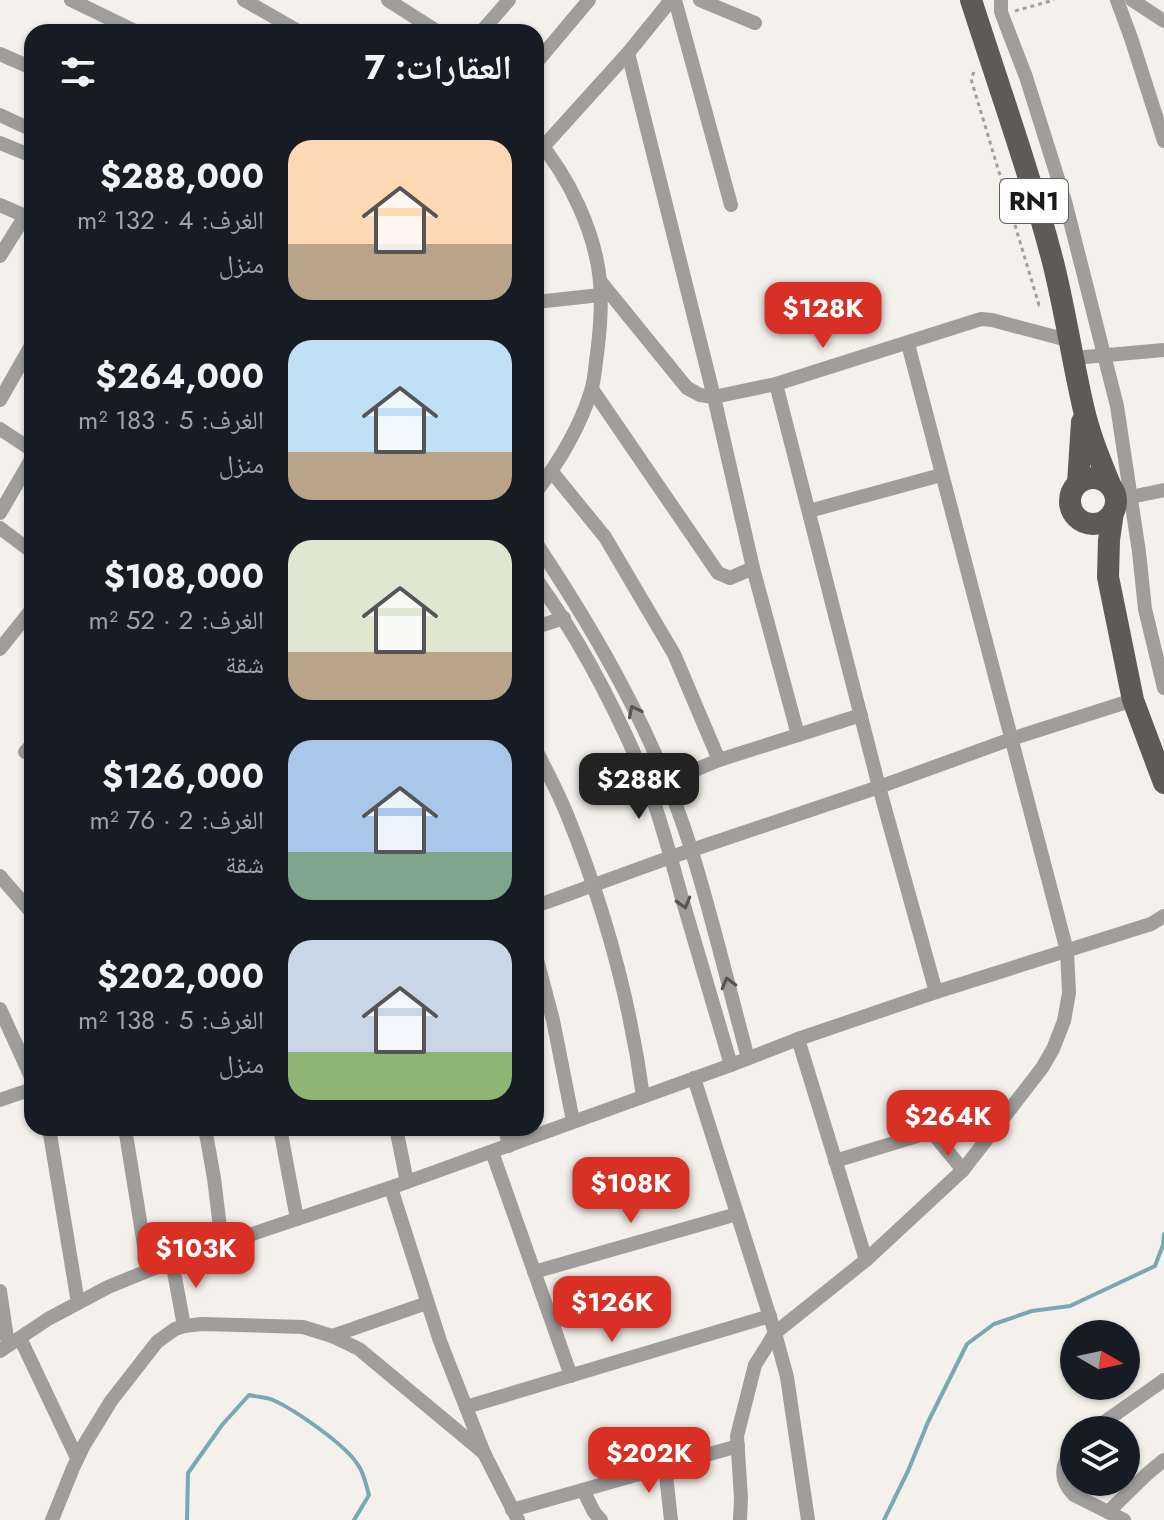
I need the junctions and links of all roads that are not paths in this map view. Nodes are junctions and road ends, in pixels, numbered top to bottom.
1 (71, 0) edge
2 (244, 0) edge
3 (388, 0) edge
4 (509, 0) edge
5 (589, 0) edge
6 (673, 0) edge
7 (700, 0) edge
8 (971, 0) edge
9 (1001, 0) edge
10 (1117, 0) edge
11 (1132, 0) edge
12 (1164, 21) edge
13 (755, 23) dead end
14 (120, 24) edge
15 (286, 24) edge
16 (426, 24) edge
17 (488, 24) edge
18 (544, 53) edge
19 (628, 53) junction
20 (0, 54) edge
21 (24, 64) edge
22 (0, 115) edge
23 (24, 126) edge
24 (544, 139) edge
25 (1164, 141) edge
26 (0, 143) edge
27 (544, 149) edge
28 (24, 153) edge
29 (0, 205) edge
30 (731, 205) dead end
31 (24, 215) edge
32 (24, 223) edge
33 (0, 256) edge
34 (600, 288) junction
35 (544, 300) edge
36 (908, 344) junction
37 (1072, 349) junction
38 (1164, 350) edge
39 (1104, 357) junction
40 (24, 358) edge
41 (776, 384) junction
42 (592, 389) junction
43 (714, 397) junction
44 (0, 400) edge
45 (1083, 405) junction
46 (0, 429) edge
47 (24, 445) edge
48 (24, 472) edge
49 (552, 472) junction
50 (941, 475) junction
51 (544, 482) edge
52 (1078, 483) junction
53 (1164, 490) edge
54 (1118, 499) junction
55 (809, 511) junction
56 (0, 513) edge
57 (1080, 521) junction
58 (0, 528) edge
59 (24, 546) edge
60 (544, 555) edge
61 (753, 568) junction
62 (1108, 577) junction
63 (544, 590) edge
64 (564, 618) junction
65 (24, 619) edge
66 (544, 624) edge
67 (0, 649) edge
68 (1164, 688) edge
69 (1133, 700) junction
70 (861, 715) junction
71 (798, 735) junction
72 (1011, 739) junction
73 (719, 760) junction
74 (544, 766) edge
75 (666, 782) junction
76 (1164, 783) edge
77 (879, 787) junction
78 (691, 850) junction
79 (671, 857) junction
80 (0, 876) edge
81 (593, 886) junction
82 (544, 903) edge
83 (24, 904) edge
84 (1160, 921) edge
85 (1067, 951) junction
86 (544, 986) edge
87 (936, 992) junction
88 (0, 1009) edge
89 (798, 1039) junction
90 (748, 1058) junction
91 (24, 1062) edge
92 (731, 1065) junction
93 (694, 1078) junction
94 (24, 1092) edge
95 (643, 1096) junction
96 (0, 1100) edge
97 (1012, 1107) junction
98 (573, 1121) junction
99 (931, 1131) junction
100 (544, 1132) edge
101 (50, 1136) edge
102 (126, 1136) edge
103 (206, 1136) edge
104 (281, 1136) edge
105 (398, 1136) edge
106 (507, 1136) edge
107 (535, 1136) edge
108 (509, 1146) junction
109 (492, 1152) junction
110 (835, 1161) junction
111 (963, 1170) junction
112 (407, 1182) junction
113 (391, 1188) junction
114 (737, 1214) junction
115 (297, 1219) junction
116 (222, 1244) junction
117 (866, 1260) junction
118 (172, 1261) junction
119 (148, 1270) junction
120 (534, 1272) junction
121 (0, 1291) edge
122 (78, 1303) junction
123 (427, 1303) junction
124 (770, 1316) junction
125 (184, 1326) junction
126 (775, 1333) junction
127 (332, 1336) junction
128 (9, 1345) edge
129 (571, 1376) junction
130 (1164, 1380) edge
131 (466, 1407) junction
132 (1113, 1416) edge
133 (738, 1446) junction
134 (484, 1453) junction
135 (77, 1458) junction
136 (1164, 1460) edge
137 (665, 1466) junction
138 (583, 1490) junction
139 (1076, 1496) edge
140 (1108, 1512) junction
141 (515, 1515) edge
142 (52, 1520) edge
143 (601, 1520) edge
144 (671, 1520) edge
145 (740, 1520) edge
146 (808, 1520) edge
147 (1124, 1520) edge

1 - 14 street
2 - 15 street
3 - 16 street
4 - 17 street
5 - 18 street
6 - 19 street
6 - 30 street
7 - 13 street
8 - 37 main road, RN1
9 - 39 street
10 - 25 street
11 - 12 street
19 - 24 street
19 - 43 street
20 - 21 street
22 - 23 street
26 - 28 street
27 - 34 street
29 - 31 street
32 - 33 street
34 - 35 street
34 - 42 street
34 - 43 street
36 - 37 street
36 - 41 street
36 - 50 street
37 - 39 street
37 - 45 main road, RN1
38 - 39 street
39 - 54 street
40 - 44 street
41 - 43 street
41 - 55 street
42 - 49 street
42 - 61 street
43 - 61 street
45 - 52 main road, RN1
45 - 54 main road, RN1
46 - 47 street
48 - 56 street
49 - 51 street
49 - 73 street
50 - 55 street
50 - 72 street
52 - 54 main road
52 - 57 main road, RN1
53 - 54 street
54 - 57 main road
54 - 62 main road, RN1
54 - 68 street
55 - 70 street
57 - 62 main road, RN1
58 - 59 street
75 -> 60 street
61 - 71 street
62 - 69 main road, RN1
63 - 64 street
64 - 66 street
64 - 79 street
65 - 67 street
69 - 72 street
69 - 76 main road, RN1
70 - 71 street
70 - 77 street
71 - 73 street
72 - 77 street
72 - 85 street
73 - 75 street
74 - 81 street
75 - 78 street
77 - 78 street
77 - 87 street
78 - 79 street
90 -> 78 street
79 - 81 street
79 -> 92 street
80 - 83 street
81 - 82 street
81 - 95 street
84 - 85 street
85 - 87 street
85 - 97 street
86 - 98 street
87 - 89 street
88 - 91 street
89 - 90 street
89 - 110 street
90 - 92 street
92 - 93 street
93 - 95 street
93 - 114 street
94 - 96 street
95 - 98 street
97 - 99 street
97 - 111 street
98 - 100 street
99 - 110 street
99 - 111 street
101 - 122 street
102 - 119 street
103 - 116 street
104 - 115 street
105 - 112 street
106 - 108 street
107 - 108 street
108 - 109 street
109 - 112 street
109 - 120 street
110 - 117 street
111 - 117 street
112 - 113 street
113 - 115 street
113 - 123 street
114 - 120 street
114 - 124 street
115 - 116 street
116 - 118 street
117 - 126 street
118 - 119 street
118 - 125 street
119 - 122 street
120 - 129 street
121 - 128 street
122 - 128 street
123 - 127 street
123 - 131 street
124 - 126 street
124 - 129 street
125 - 127 street
125 - 135 street
126 - 133 street
126 - 146 street
127 - 134 street
128 - 135 street
129 - 131 street
130 - 132 street
131 - 134 street
133 - 137 street
133 - 145 street
134 - 141 street
135 - 142 street
136 - 140 street
137 - 138 street
137 - 144 street
138 - 141 street
138 - 143 street
139 - 140 street
140 - 147 street

